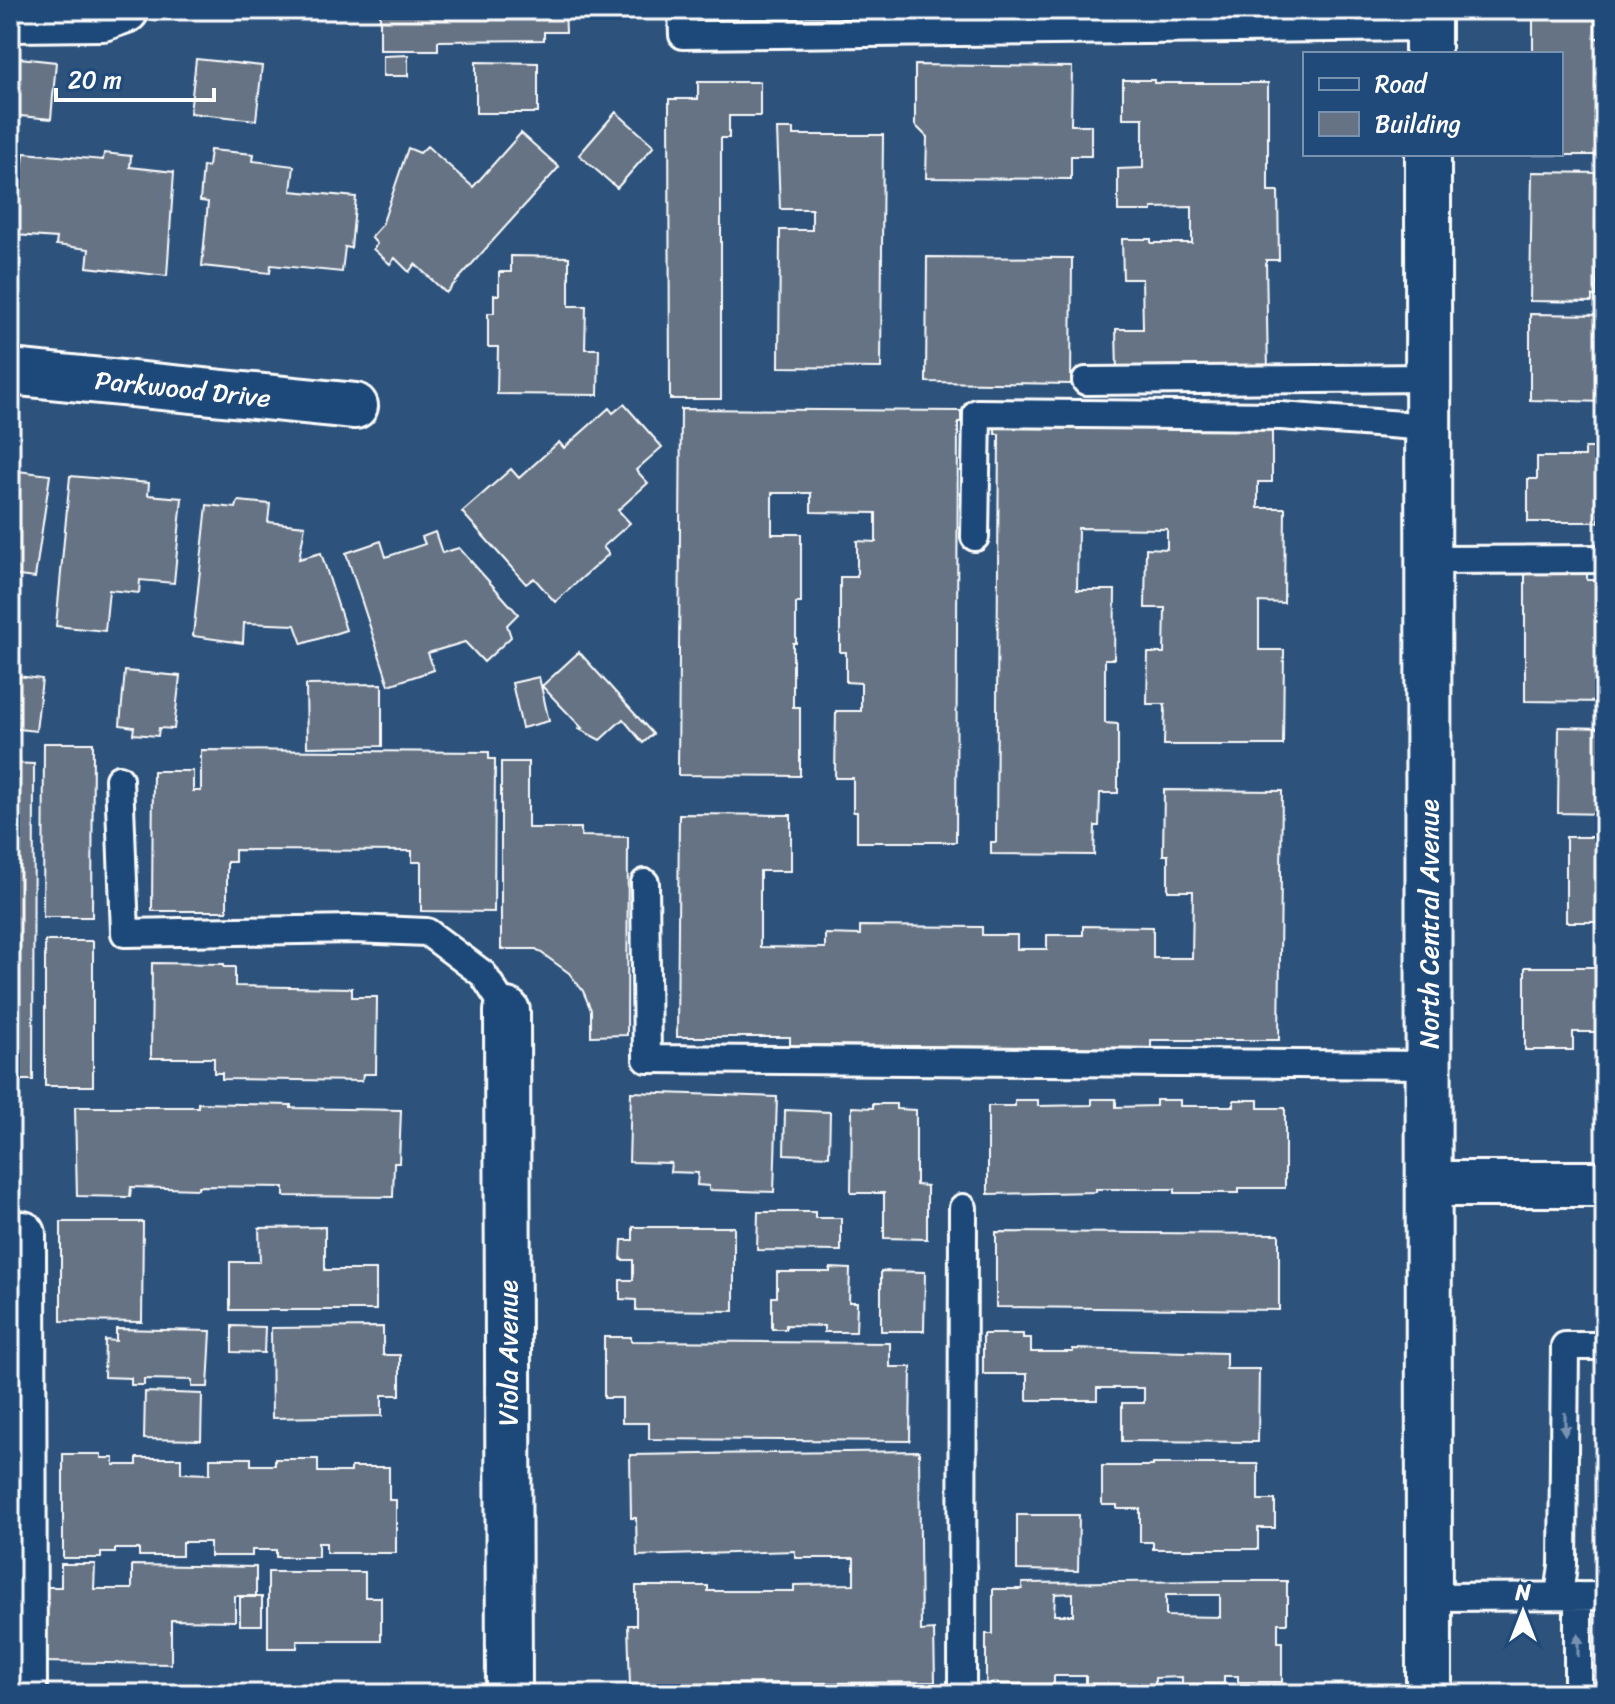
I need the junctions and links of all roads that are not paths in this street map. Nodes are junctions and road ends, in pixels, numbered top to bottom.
1 (126, 10) edge
2 (682, 10) edge
3 (10, 19) edge
4 (1428, 30) edge
5 (1428, 156) edge
6 (10, 372) edge
7 (1429, 378) junction
8 (1086, 381) dead end
9 (355, 406) dead end
10 (1429, 427) junction
11 (975, 537) dead end
12 (1605, 559) edge
13 (1429, 560) junction
14 (119, 779) dead end
15 (645, 883) dead end
16 (507, 1011) joint
17 (1429, 1065) junction
18 (1430, 1184) junction
19 (1605, 1184) edge
20 (963, 1208) dead end
21 (23, 1234) dead end
22 (1605, 1346) edge
23 (1568, 1596) junction
24 (1605, 1596) edge
25 (1429, 1597) junction
26 (24, 1694) edge
27 (509, 1694) edge
28 (962, 1694) edge
29 (1429, 1694) edge
30 (1578, 1694) edge

1 - 3 street
2 - 4 lane
5 - 7 street, North Central Avenue
6 - 9 street, Parkwood Drive
7 - 8 lane
7 - 10 street, North Central Avenue
10 - 11 lane
10 - 13 street, North Central Avenue
12 - 13 lane
13 - 17 street, North Central Avenue
14 - 16 lane
15 - 17 lane
16 - 27 street, Viola Avenue
17 - 18 street, North Central Avenue
18 - 19 street
18 - 25 street, North Central Avenue
20 - 28 lane
21 - 26 street
22 -> 23 lane
23 - 24 lane
23 - 25 lane
30 -> 23 lane
25 - 29 street, North Central Avenue

